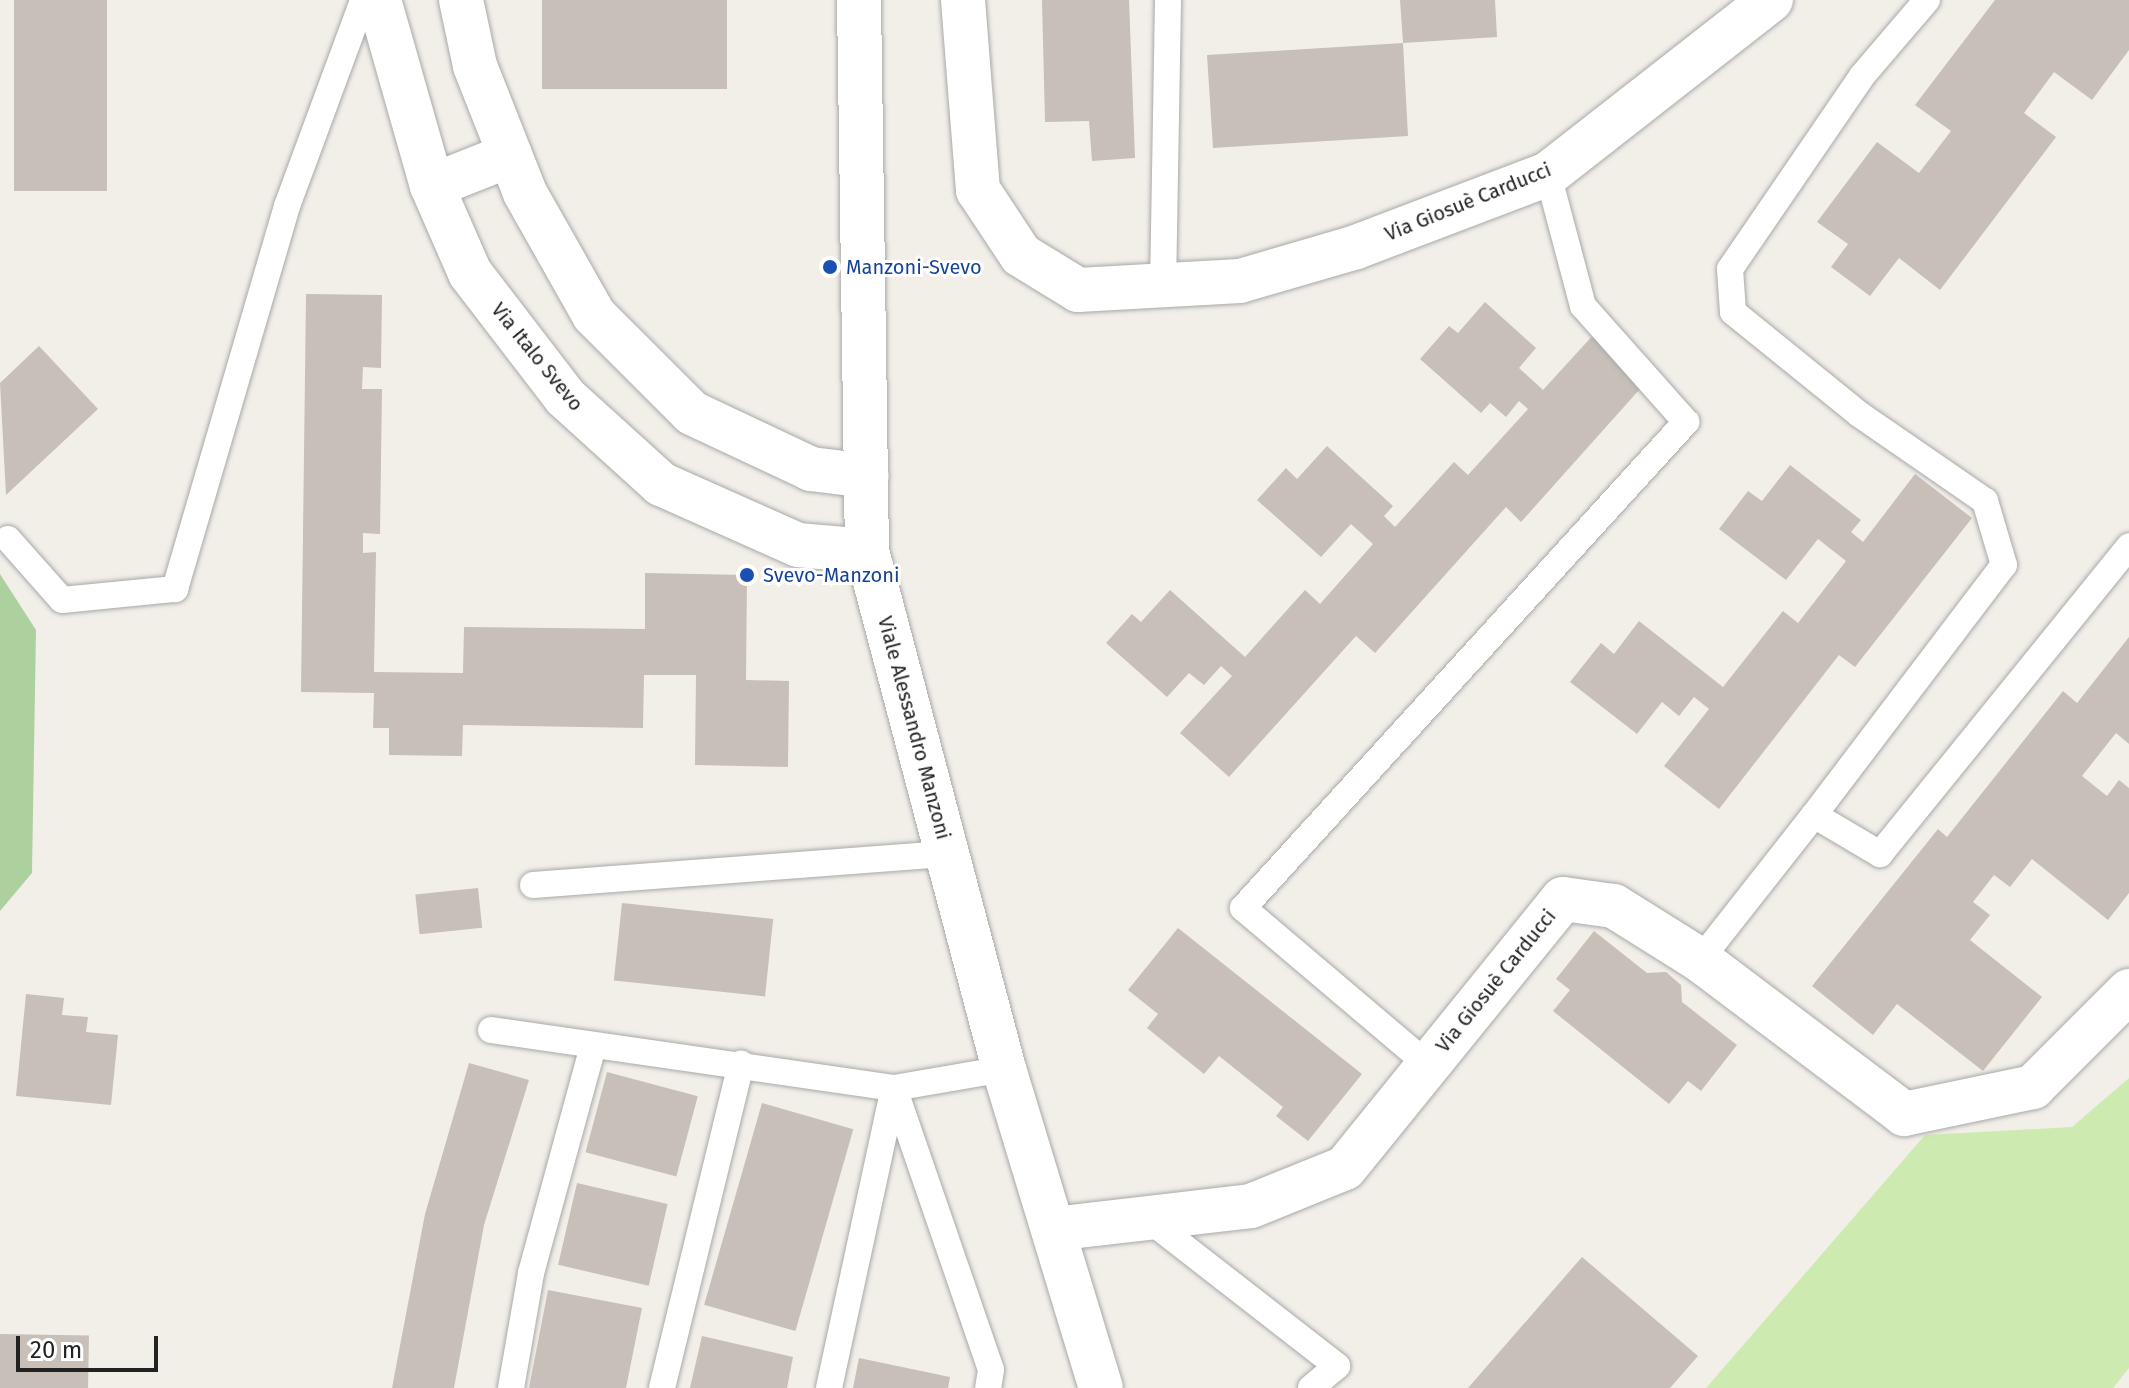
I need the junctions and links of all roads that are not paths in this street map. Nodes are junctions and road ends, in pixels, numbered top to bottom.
1 (363, 0) edge
2 (379, 0) edge
3 (461, 0) edge
4 (859, 0) edge
5 (963, 0) edge
6 (1168, 0) edge
7 (1771, 0) edge
8 (1927, 0) edge
9 (510, 155) junction
10 (1548, 174) junction
11 (432, 186) junction
12 (1163, 288) junction
13 (867, 476) junction
14 (8, 539) dead end
15 (2129, 546) edge
16 (867, 551) junction
17 (1814, 815) junction
18 (948, 854) junction
19 (533, 885) dead end
20 (1700, 960) junction
21 (2129, 991) edge
22 (491, 1030) dead end
23 (593, 1046) junction
24 (741, 1063) junction
25 (1427, 1064) junction
26 (1004, 1069) junction
27 (894, 1088) junction
28 (1140, 1213) junction
29 (1053, 1229) junction
30 (511, 1388) edge
31 (662, 1388) edge
32 (829, 1388) edge
33 (988, 1388) edge
34 (1101, 1388) edge
35 (1311, 1388) edge

1 - 14 lane
2 - 11 street, Via Italo Svevo
3 - 9 street
4 - 13 street, Viale Alessandro Manzoni
5 - 12 street, Via Giosuè Carducci
6 - 12 lane
7 - 10 street, Via Giosuè Carducci
8 - 17 lane
9 - 11 street
9 - 13 street
10 - 12 street, Via Giosuè Carducci
10 - 25 lane
11 - 16 street, Via Italo Svevo
13 - 16 street, Viale Alessandro Manzoni
15 - 17 lane
16 - 18 street, Viale Alessandro Manzoni
17 - 20 lane
18 - 19 lane
18 - 26 street, Viale Alessandro Manzoni
20 - 21 street, Via Giosuè Carducci
20 - 25 street, Via Giosuè Carducci
22 - 23 lane
23 - 24 lane
23 - 30 lane
24 - 27 lane
24 - 31 lane
25 - 28 street, Via Giosuè Carducci
26 - 27 lane
26 - 29 street, Viale Alessandro Manzoni
27 - 32 lane
27 - 33 lane
28 - 29 street, Via Giosuè Carducci
28 - 35 lane
29 - 34 street, Viale Alessandro Manzoni

